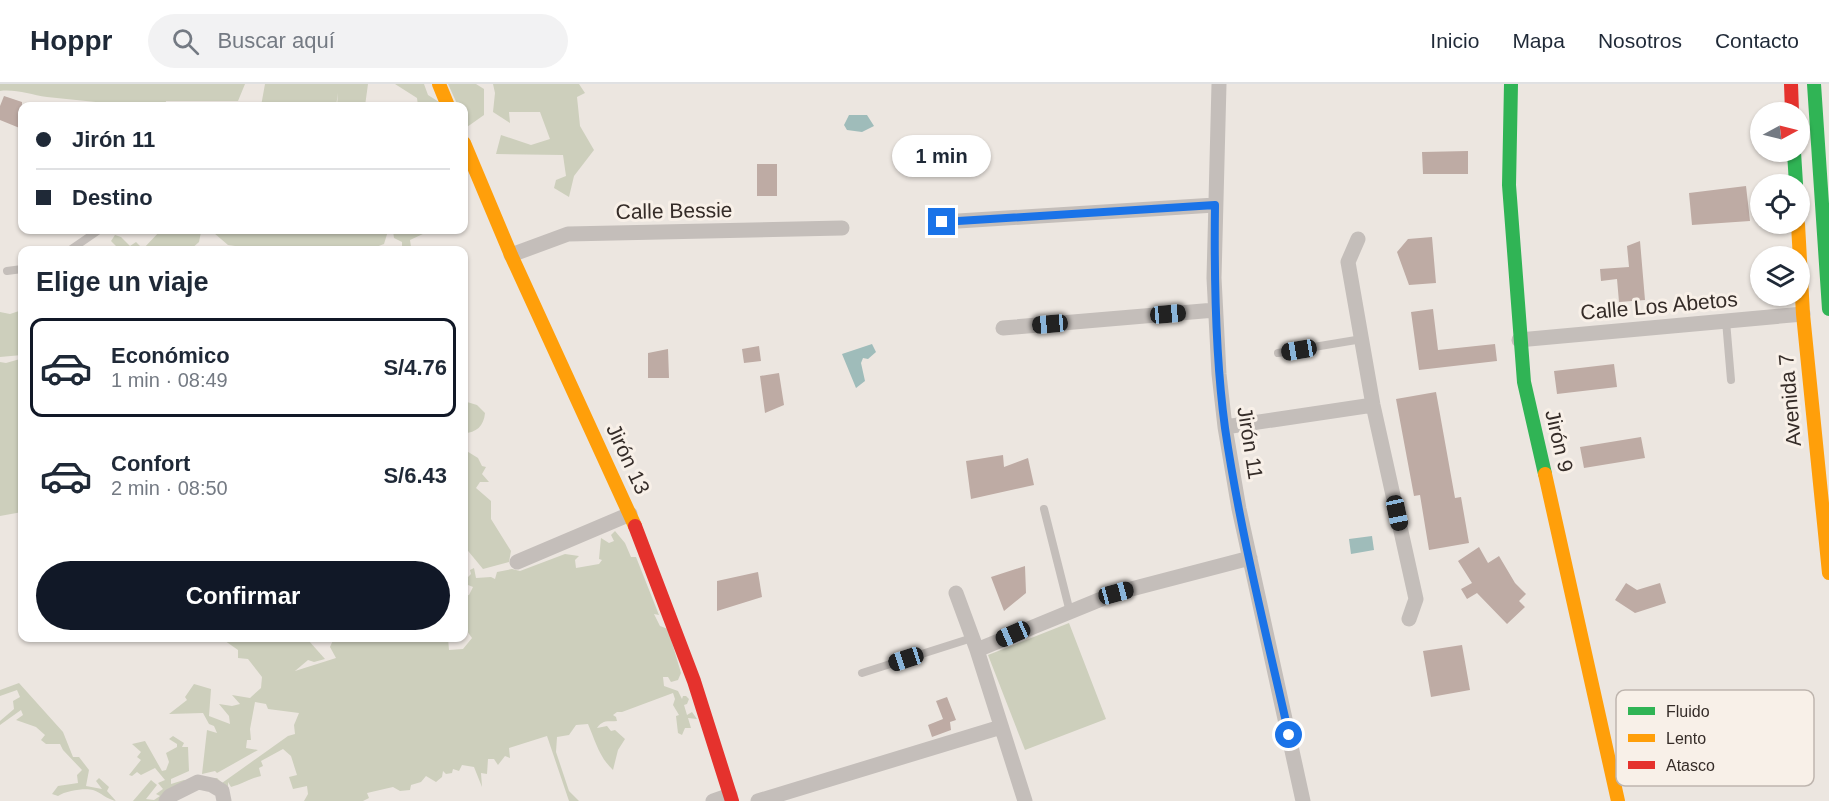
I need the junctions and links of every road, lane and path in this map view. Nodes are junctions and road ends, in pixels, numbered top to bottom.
1 (439, 84) edge
2 (1219, 84) edge
3 (1510, 84) edge
4 (1791, 84) edge
5 (1814, 84) edge
6 (446, 102) edge
7 (1792, 102) edge
8 (468, 153) edge
9 (1215, 205) junction
10 (1825, 208) edge
11 (942, 222) dead end
12 (842, 228) dead end
13 (93, 234) edge
14 (1799, 234) edge
15 (1358, 239) dead end
16 (76, 246) edge
17 (511, 255) junction
18 (18, 270) edge
19 (7, 271) dead end
20 (1829, 309) edge
21 (1215, 310) junction
22 (1803, 314) junction
23 (1726, 321) junction
24 (1003, 328) dead end
25 (1362, 339) junction
26 (1519, 340) junction
27 (1278, 353) dead end
28 (1731, 380) dead end
29 (1373, 405) junction
30 (1225, 427) junction
31 (1823, 458) edge
32 (1044, 509) dead end
33 (630, 514) junction
34 (1250, 558) junction
35 (517, 562) dead end
36 (1829, 573) edge
37 (956, 593) dead end
38 (1070, 612) junction
39 (1409, 619) dead end
40 (975, 644) junction
41 (862, 674) dead end
42 (1001, 727) junction
43 (731, 798) edge
44 (165, 801) edge
45 (224, 801) edge
46 (713, 801) edge
47 (758, 801) edge
48 (1025, 801) edge
49 (1303, 801) edge
50 (1618, 801) edge

1 - 6 street
2 - 9 street, Jirón 11
3 - 26 street, Jirón 9
4 - 7 street
5 - 10 street
8 - 17 street, Jirón 13
9 - 11 street
9 - 21 street, Jirón 11
10 - 20 street
12 - 17 street, Calle Bessie
13 - 16 lane
14 - 22 street, Avenida 7
15 - 25 street
17 - 33 street, Jirón 13
18 - 19 lane
21 - 24 street
21 - 30 street, Jirón 11
22 - 23 street, Calle Los Abetos
22 - 31 street, Avenida 7
23 - 26 street, Calle Los Abetos
23 - 28 lane
25 - 27 lane
25 - 29 street
26 - 50 street, Jirón 9
29 - 30 street
29 - 39 street
30 - 34 street, Jirón 11
31 - 36 street, Avenida 7
32 - 38 lane
33 - 35 street
33 - 43 street, Jirón 13
34 - 38 street
34 - 49 street, Jirón 11
37 - 40 street
38 - 40 street
40 - 41 lane
40 - 42 street
42 - 47 street
42 - 48 street
43 - 46 street
44 - 45 street

